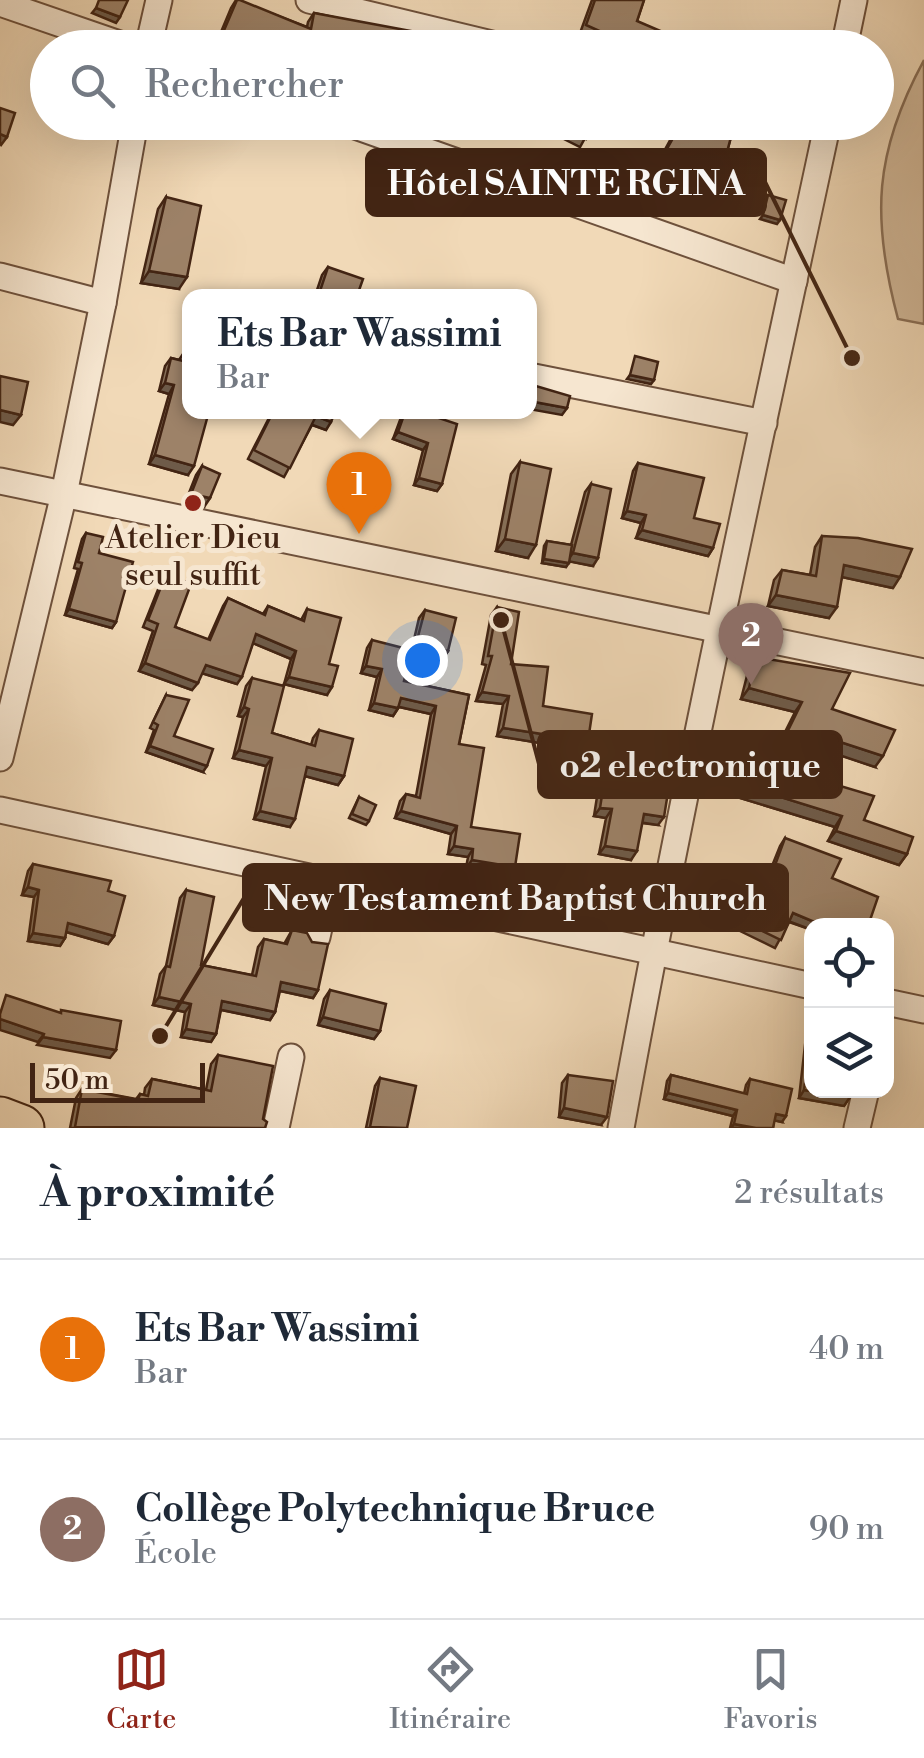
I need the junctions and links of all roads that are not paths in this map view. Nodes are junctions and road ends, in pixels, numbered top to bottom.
1 (159, 0) edge
2 (309, 0) edge
3 (854, 0) edge
4 (5, 10) edge
5 (71, 30) edge
6 (152, 30) edge
7 (433, 30) edge
8 (848, 30) edge
9 (132, 140) edge
10 (395, 140) edge
11 (824, 140) edge
12 (0, 276) edge
13 (794, 281) junction
14 (103, 303) junction
15 (537, 378) edge
16 (764, 422) junction
17 (0, 481) edge
18 (64, 494) junction
19 (719, 630) junction
20 (924, 672) edge
21 (0, 758) edge
22 (0, 810) edge
23 (330, 882) junction
24 (317, 937) dead end
25 (653, 952) junction
26 (804, 984) edge
27 (894, 1004) edge
28 (924, 1010) edge
29 (292, 1057) dead end
30 (864, 1098) edge
31 (0, 1120) edge
32 (22, 1128) edge
33 (276, 1128) edge
34 (621, 1128) edge
35 (857, 1128) edge

1 - 6 street
2 - 7 street
3 - 8 street
4 - 5 street
9 - 14 street
10 - 13 street
11 - 13 street
12 - 14 street
13 - 16 street
14 - 18 street
15 - 16 street
16 - 19 street
17 - 18 street
18 - 19 street
18 - 21 street
19 - 20 street
19 - 25 street
22 - 23 street
23 - 24 street
23 - 25 street
25 - 26 street
25 - 34 street
27 - 28 street
29 - 33 street
30 - 35 street
31 - 32 highway

